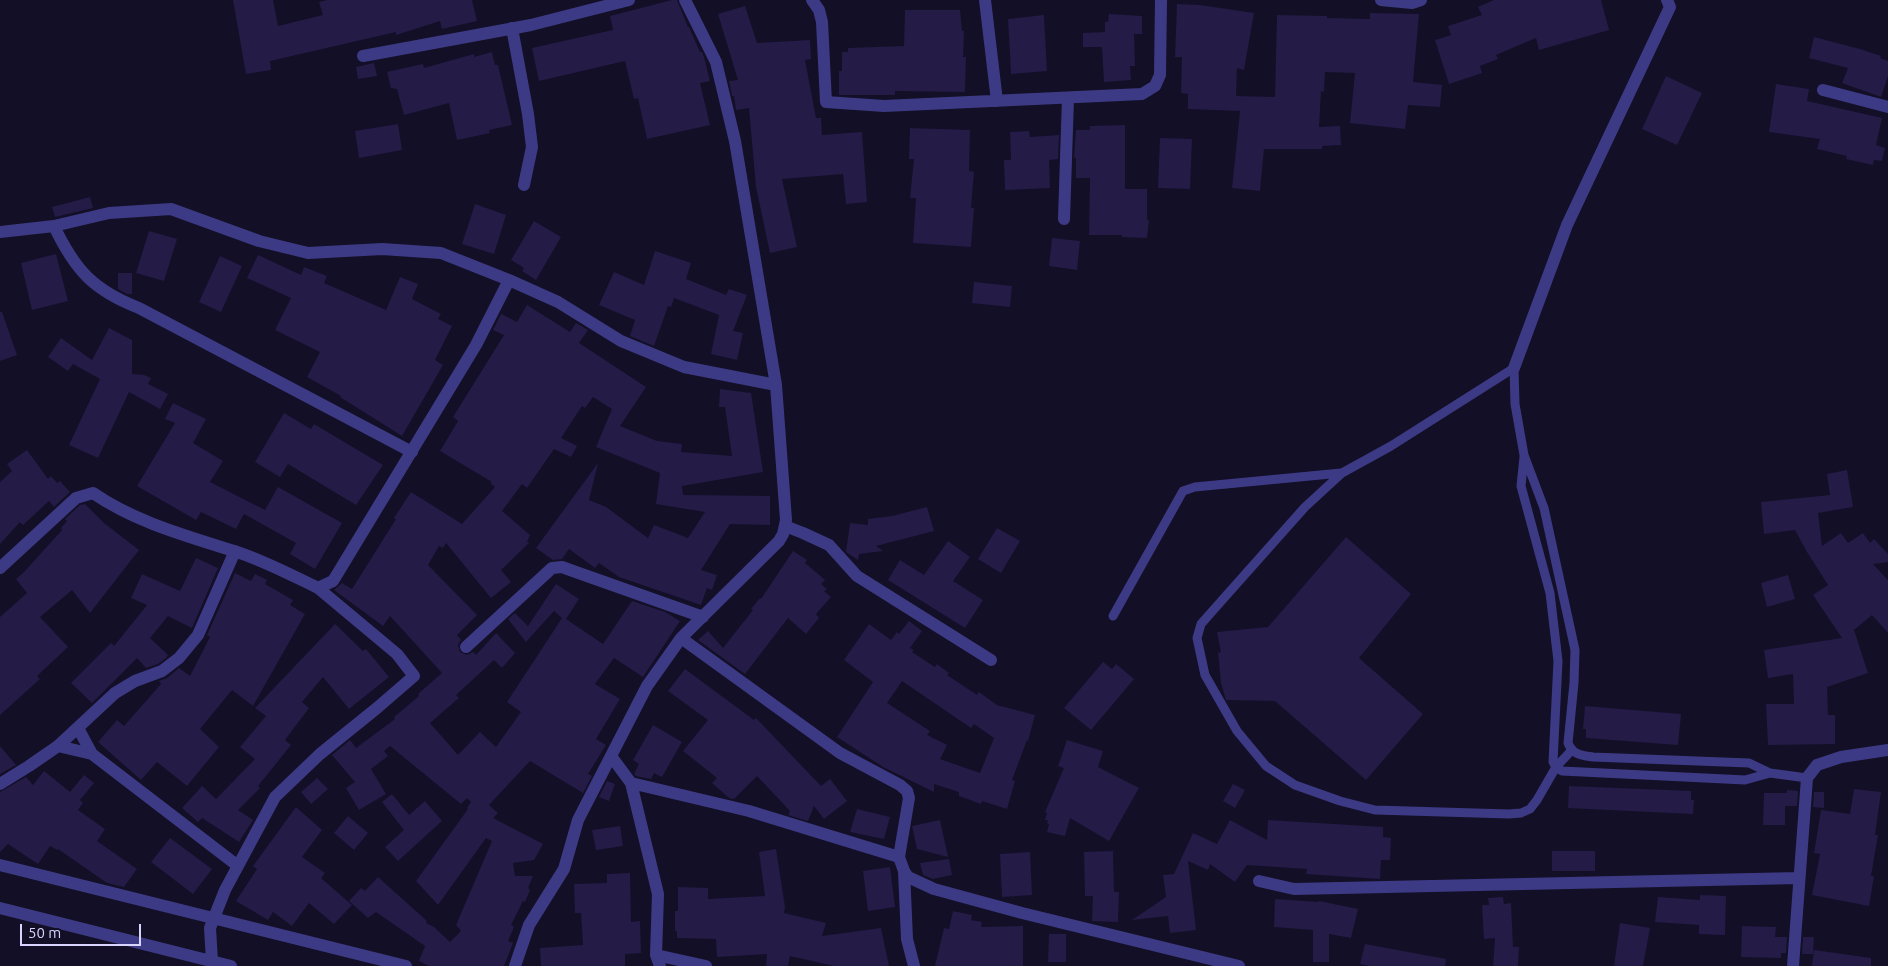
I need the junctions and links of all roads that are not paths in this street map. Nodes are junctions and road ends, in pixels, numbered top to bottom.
1 (629, 0) edge
2 (686, 0) edge
3 (812, 0) edge
4 (984, 0) edge
5 (1161, 0) edge
6 (1381, 0) edge
7 (1421, 0) edge
8 (1667, 0) edge
9 (512, 28) junction
10 (363, 56) dead end
11 (1823, 90) dead end
12 (1068, 98) junction
13 (997, 101) junction
14 (1888, 107) edge
15 (524, 185) dead end
16 (1064, 219) dead end
17 (54, 226) junction
18 (0, 232) edge
19 (509, 280) junction
20 (1514, 368) junction
21 (776, 385) junction
22 (412, 452) junction
23 (1524, 455) junction
24 (1342, 473) junction
25 (785, 526) junction
26 (235, 551) junction
27 (0, 568) edge
28 (318, 588) junction
29 (1112, 616) dead end
30 (703, 617) junction
31 (681, 638) junction
32 (466, 647) dead end
33 (991, 660) dead end
34 (78, 728) junction
35 (58, 746) junction
36 (1571, 750) junction
37 (1888, 750) edge
38 (92, 754) junction
39 (611, 756) junction
40 (1556, 767) junction
41 (1770, 773) junction
42 (1807, 778) junction
43 (631, 783) junction
44 (0, 784) edge
45 (900, 857) junction
46 (0, 865) edge
47 (238, 866) junction
48 (904, 872) junction
49 (1799, 878) junction
50 (1259, 881) dead end
51 (0, 908) edge
52 (213, 919) junction
53 (212, 961) junction
54 (658, 961) edge
55 (231, 966) edge
56 (406, 966) edge
57 (515, 966) edge
58 (706, 966) edge
59 (914, 966) edge
60 (1239, 966) edge
61 (1793, 966) edge

1 - 9 street
2 - 21 street
3 - 13 street
4 - 13 street
5 - 12 street
6 - 7 street
8 - 20 street
9 - 10 street
9 - 15 street
11 - 14 street
12 - 13 street
12 - 16 street
17 - 18 street
17 - 19 street
17 - 22 street
19 - 21 street
19 - 22 street
20 - 23 lane
20 - 24 lane
21 - 25 street
22 - 28 street
23 - 36 lane
23 - 40 lane
24 - 29 lane
24 - 40 lane
25 - 30 street
25 - 33 street
26 - 27 street
26 - 28 street
26 - 34 street
28 - 47 street
30 - 31 street
30 - 32 street
31 - 39 street
31 - 45 street
34 - 35 street
34 - 38 street
35 - 38 street
35 - 44 street
36 - 40 lane
36 - 41 lane
37 - 42 street
38 - 47 street
39 - 43 street
39 - 57 street
40 - 41 lane
41 - 42 lane
42 - 49 street
43 - 45 street
43 - 54 street
45 - 48 street
46 - 52 street
47 - 52 street
48 - 59 street
48 - 60 street
49 - 50 street
49 - 61 street
51 - 53 street
52 - 53 street
52 - 56 street
53 - 55 street
54 - 58 street

